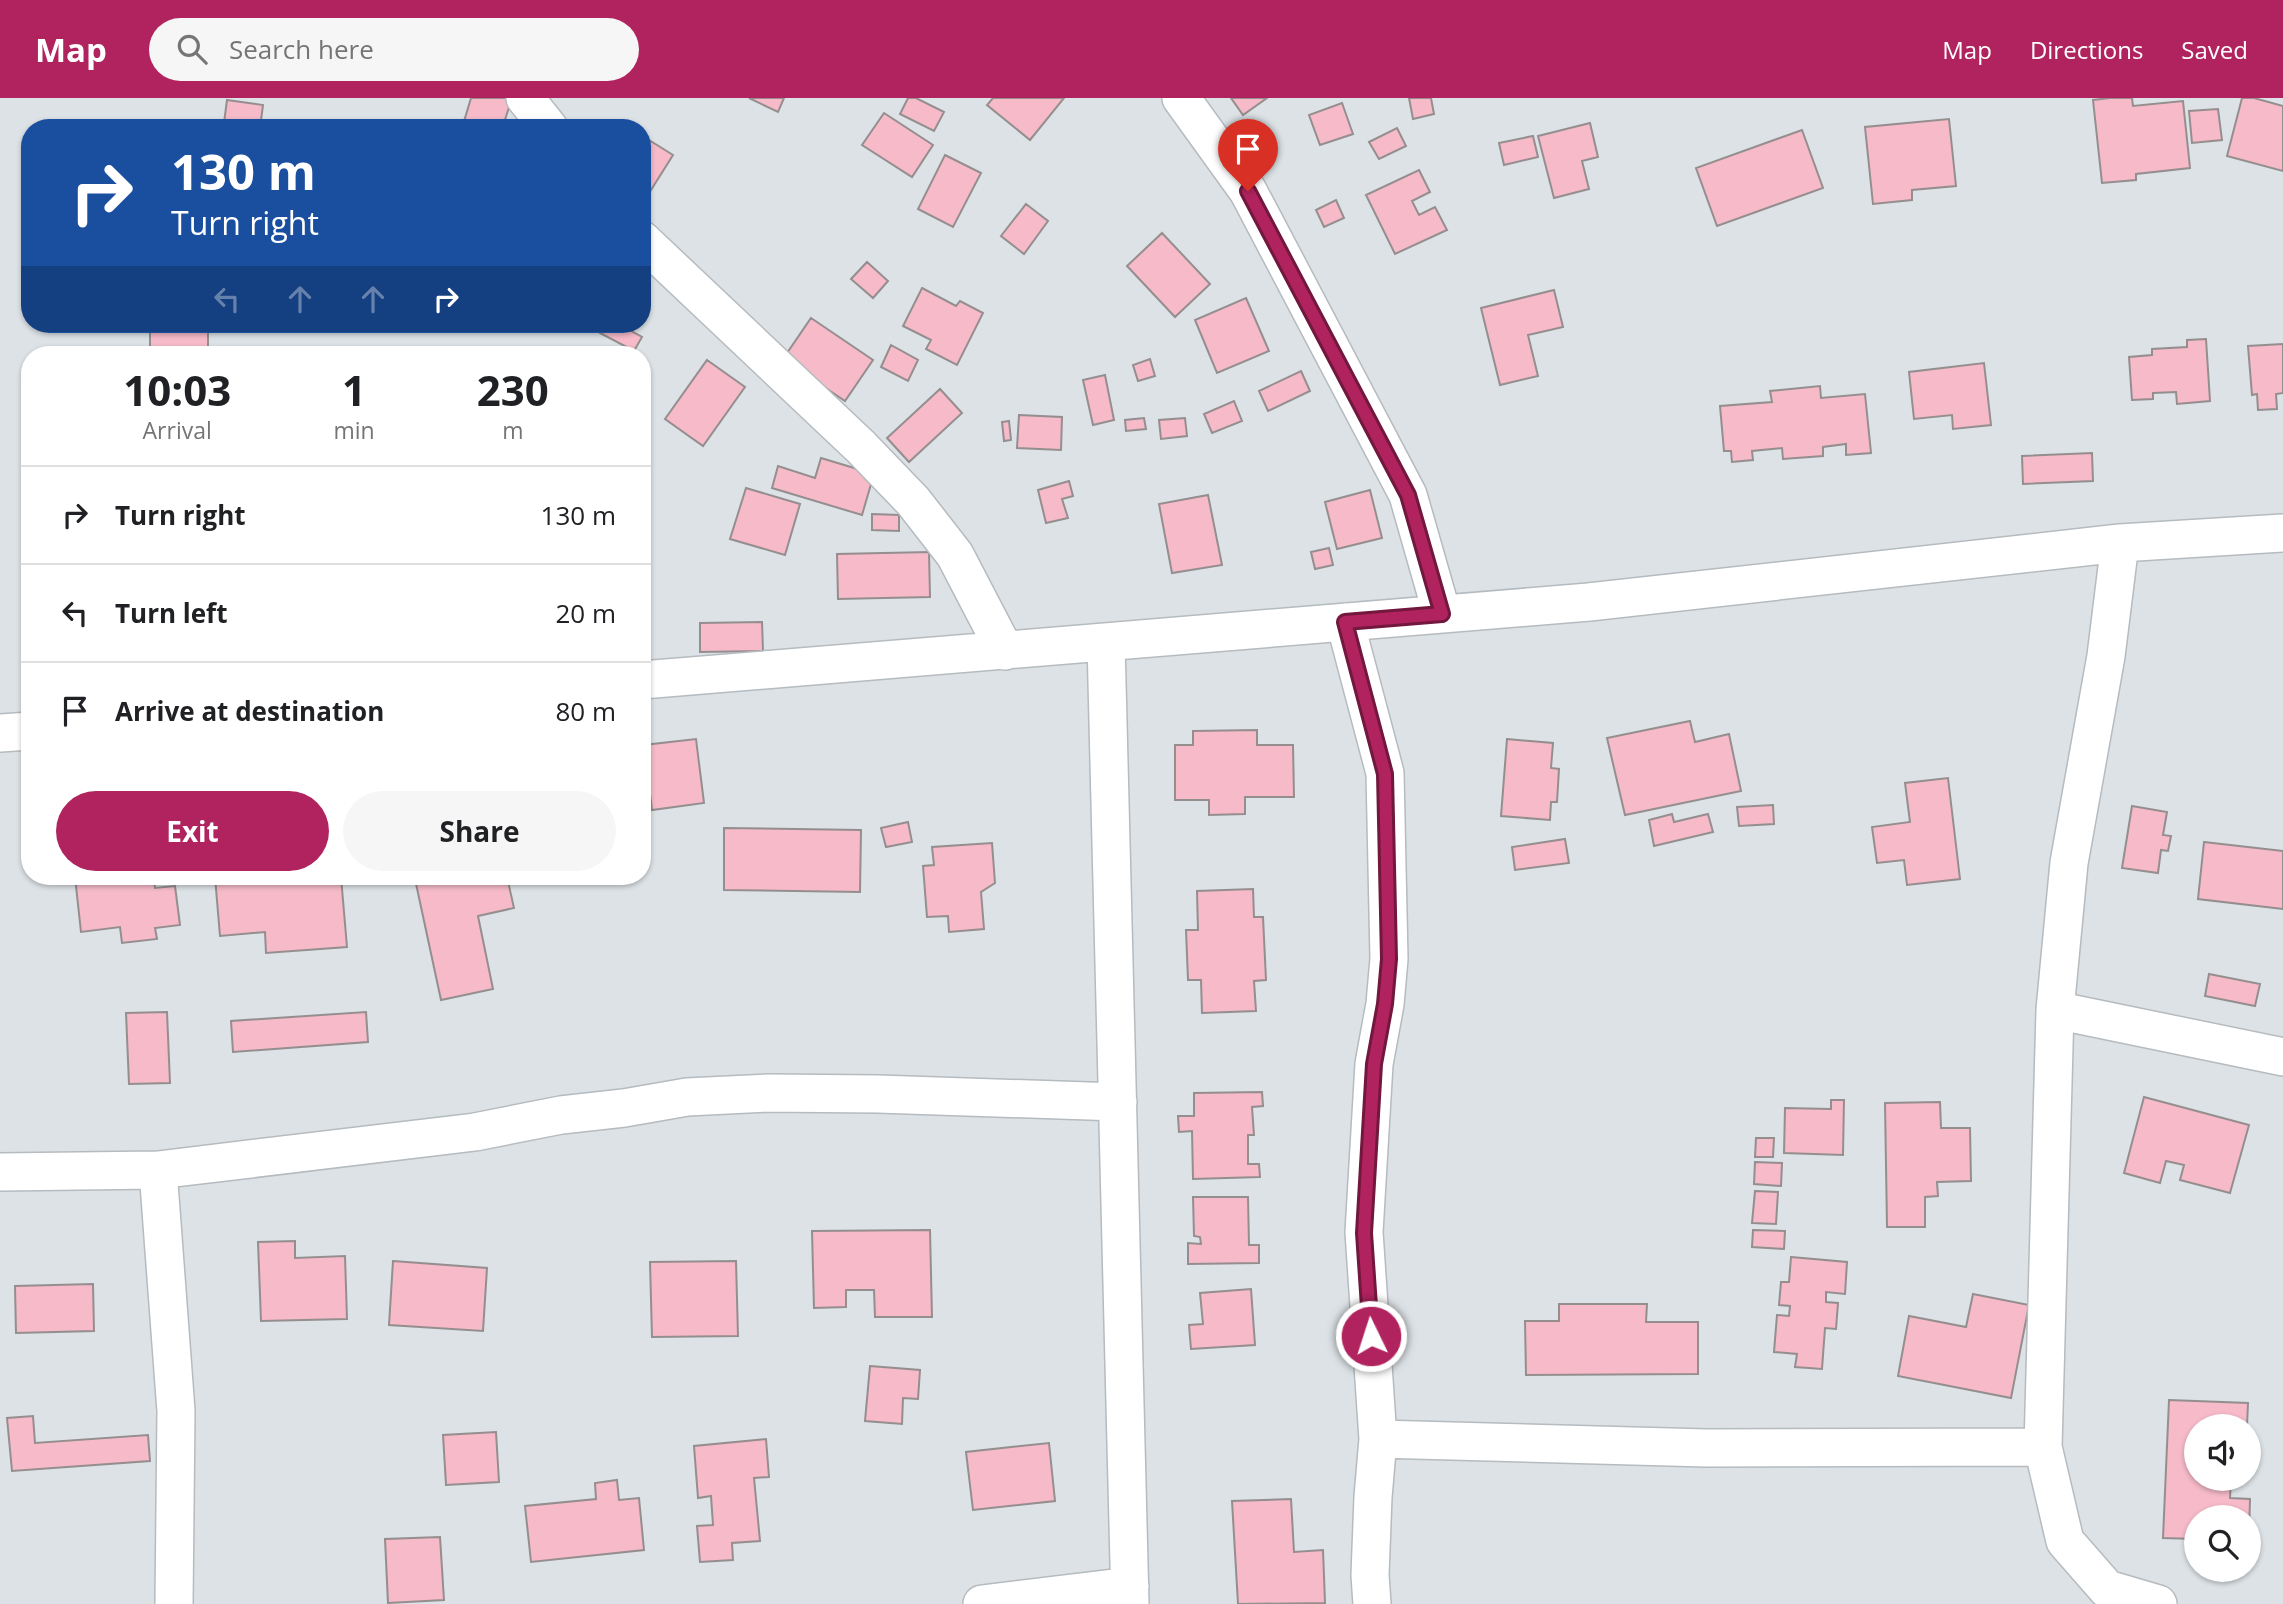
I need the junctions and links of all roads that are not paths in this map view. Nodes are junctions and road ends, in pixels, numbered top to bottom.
1 (525, 98) edge
2 (1181, 98) edge
3 (542, 119) edge
4 (651, 248) edge
5 (2283, 533) edge
6 (2120, 543) junction
7 (1442, 614) junction
8 (1345, 622) junction
9 (1106, 642) junction
10 (1005, 650) junction
11 (651, 679) edge
12 (21, 732) edge
13 (0, 733) edge
14 (2055, 1010) junction
15 (2283, 1056) edge
16 (1118, 1102) junction
17 (158, 1170) junction
18 (0, 1172) edge
19 (1378, 1439) junction
20 (2043, 1447) junction
21 (1130, 1595) edge
22 (174, 1604) edge
23 (982, 1604) edge
24 (1372, 1604) edge
25 (2158, 1604) edge

1 - 3 street
2 - 7 street
4 - 10 street
5 - 6 street
6 - 7 street
6 - 14 street
7 - 8 street
8 - 9 street
8 - 19 street
9 - 10 street
9 - 16 street
10 - 11 street
12 - 13 street
14 - 15 street
14 - 20 street
16 - 17 street
16 - 21 street
17 - 18 street
17 - 22 street
19 - 20 street
19 - 24 street
20 - 25 street
21 - 23 street

